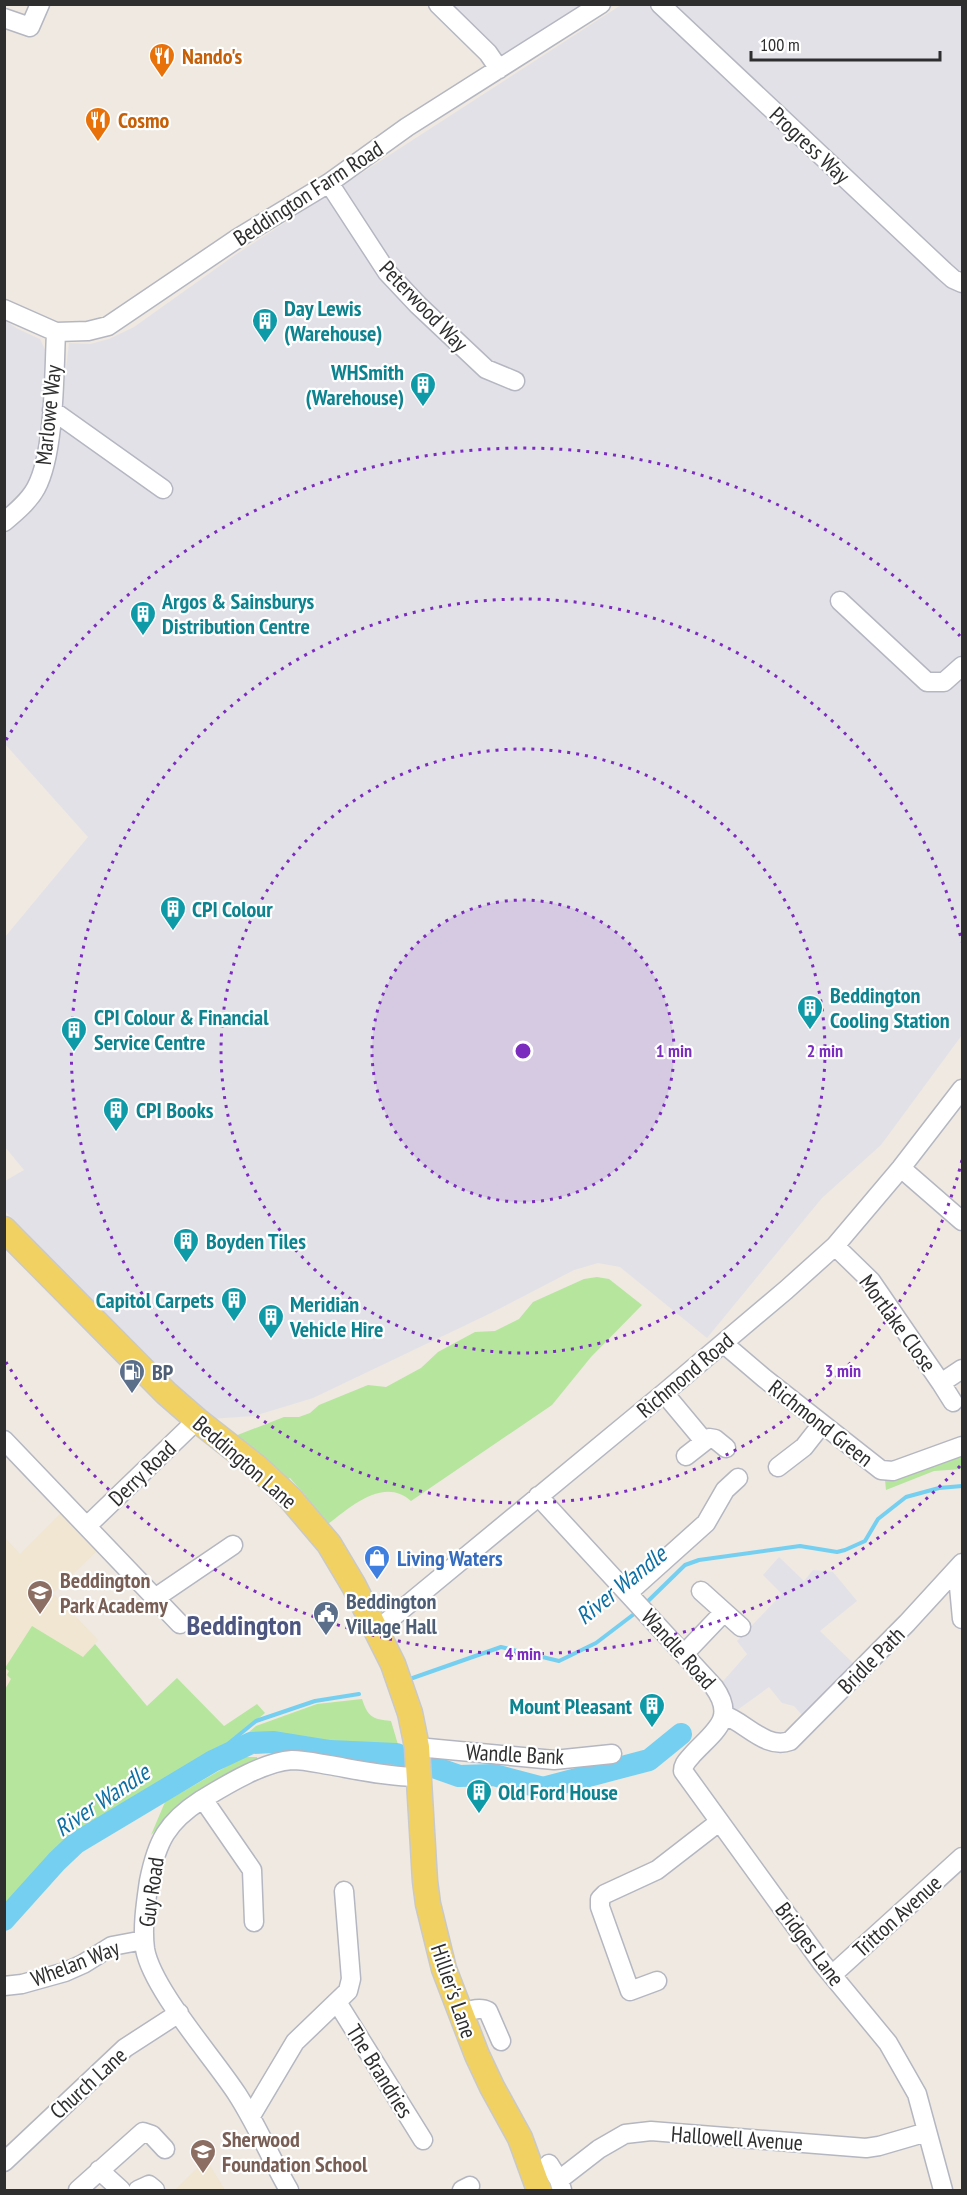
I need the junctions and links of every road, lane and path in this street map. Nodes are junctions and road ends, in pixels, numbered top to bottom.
1 (40, 4) edge
2 (438, 4) edge
3 (601, 4) edge
4 (660, 4) edge
5 (4, 18) edge
6 (499, 69) junction
7 (329, 183) junction
8 (963, 283) edge
9 (4, 309) edge
10 (56, 332) junction
11 (515, 381) dead end
12 (52, 410) junction
13 (164, 489) dead end
14 (4, 522) edge
15 (840, 601) dead end
16 (963, 666) edge
17 (963, 1089) edge
18 (901, 1168) junction
19 (963, 1221) edge
20 (4, 1229) edge
21 (835, 1246) junction
22 (723, 1342) junction
23 (963, 1369) edge
24 (941, 1383) junction
25 (664, 1393) junction
26 (953, 1402) dead end
27 (197, 1420) junction
28 (822, 1424) junction
29 (704, 1441) junction
30 (963, 1446) edge
31 (726, 1448) dead end
32 (7, 1449) edge
33 (686, 1456) dead end
34 (778, 1467) dead end
35 (738, 1479) dead end
36 (538, 1496) junction
37 (87, 1526) junction
38 (233, 1545) dead end
39 (959, 1567) edge
40 (701, 1591) dead end
41 (631, 1596) junction
42 (155, 1598) junction
43 (724, 1612) junction
44 (963, 1619) edge
45 (180, 1624) dead end
46 (741, 1627) dead end
47 (377, 1630) junction
48 (684, 1654) junction
49 (724, 1715) junction
50 (771, 1741) joint
51 (417, 1746) junction
52 (612, 1754) dead end
53 (419, 1777) junction
54 (203, 1799) junction
55 (719, 1822) junction
56 (963, 1857) edge
57 (344, 1891) dead end
58 (254, 1922) dead end
59 (144, 1940) junction
60 (832, 1975) junction
61 (657, 1981) dead end
62 (4, 1986) edge
63 (338, 2002) junction
64 (179, 2013) junction
65 (460, 2014) junction
66 (501, 2042) dead end
67 (251, 2116) junction
68 (927, 2132) junction
69 (423, 2140) dead end
70 (165, 2149) dead end
71 (4, 2162) edge
72 (549, 2164) dead end
73 (99, 2170) junction
74 (554, 2187) edge
75 (78, 2190) edge
76 (121, 2190) edge
77 (138, 2190) edge
78 (155, 2190) edge
79 (289, 2190) edge
80 (944, 2190) edge

1 - 5 street
2 - 6 street
3 - 6 street, Beddington Farm Road
4 - 8 street, Progress Way
6 - 7 street, Beddington Farm Road
7 - 10 street, Beddington Farm Road
7 - 11 street, Peterwood Way
9 - 10 street, Beddington Farm Road
10 - 12 street, Marlowe Way
12 - 13 street
12 - 14 street, Marlowe Way
15 - 16 street
17 - 18 street, Richmond Road
18 - 19 street
18 - 21 street, Richmond Road
20 - 27 main road, Beddington Lane
21 - 22 street, Richmond Road
21 - 24 street, Mortlake Close
22 - 25 street, Richmond Road
22 - 28 street, Richmond Green
23 - 24 street, Mortlake Close
24 - 26 street
25 - 29 street
25 - 36 street, Richmond Road
27 - 37 street, Derry Road
27 - 47 main road, Beddington Lane
28 - 30 street, Richmond Green
28 - 34 street
29 - 31 street
29 - 33 street
32 - 37 street
35 - 41 street
36 - 41 street, Wandle Road
36 - 47 street, Richmond Road
37 - 42 street
38 - 42 street
39 - 44 street
39 - 50 street, Bridle Path
40 - 43 street
41 - 48 street, Wandle Road
42 - 45 street
43 - 46 street
43 - 48 street
47 - 51 main road, Beddington Lane
48 - 49 street, Wandle Road
49 - 50 street, Wandle Road
49 - 55 street, Bridges Lane
51 - 52 street, Wandle Bank
51 - 53 main road, Beddington Lane
53 - 54 street, Guy Road
53 - 65 main road, Hillier's Lane
54 - 58 street
54 - 59 street, Guy Road
55 - 60 street, Bridges Lane
55 - 61 street
56 - 60 street, Tritton Avenue
57 - 63 street, The Brandries
59 - 62 street, Whelan Way
59 - 64 street, Guy Road
60 - 68 street, Bridges Lane
63 - 67 street, The Brandries
63 - 69 street, The Brandries
64 - 67 street, Guy Road
64 - 71 street, Church Lane
65 - 66 street
65 - 74 main road, Hillier's Lane
67 - 79 street, Guy Road
68 - 74 street, Hallowell Avenue
68 - 80 street, Bridges Lane
70 - 73 street
72 - 74 street
73 - 75 street
73 - 76 street
77 - 78 street

